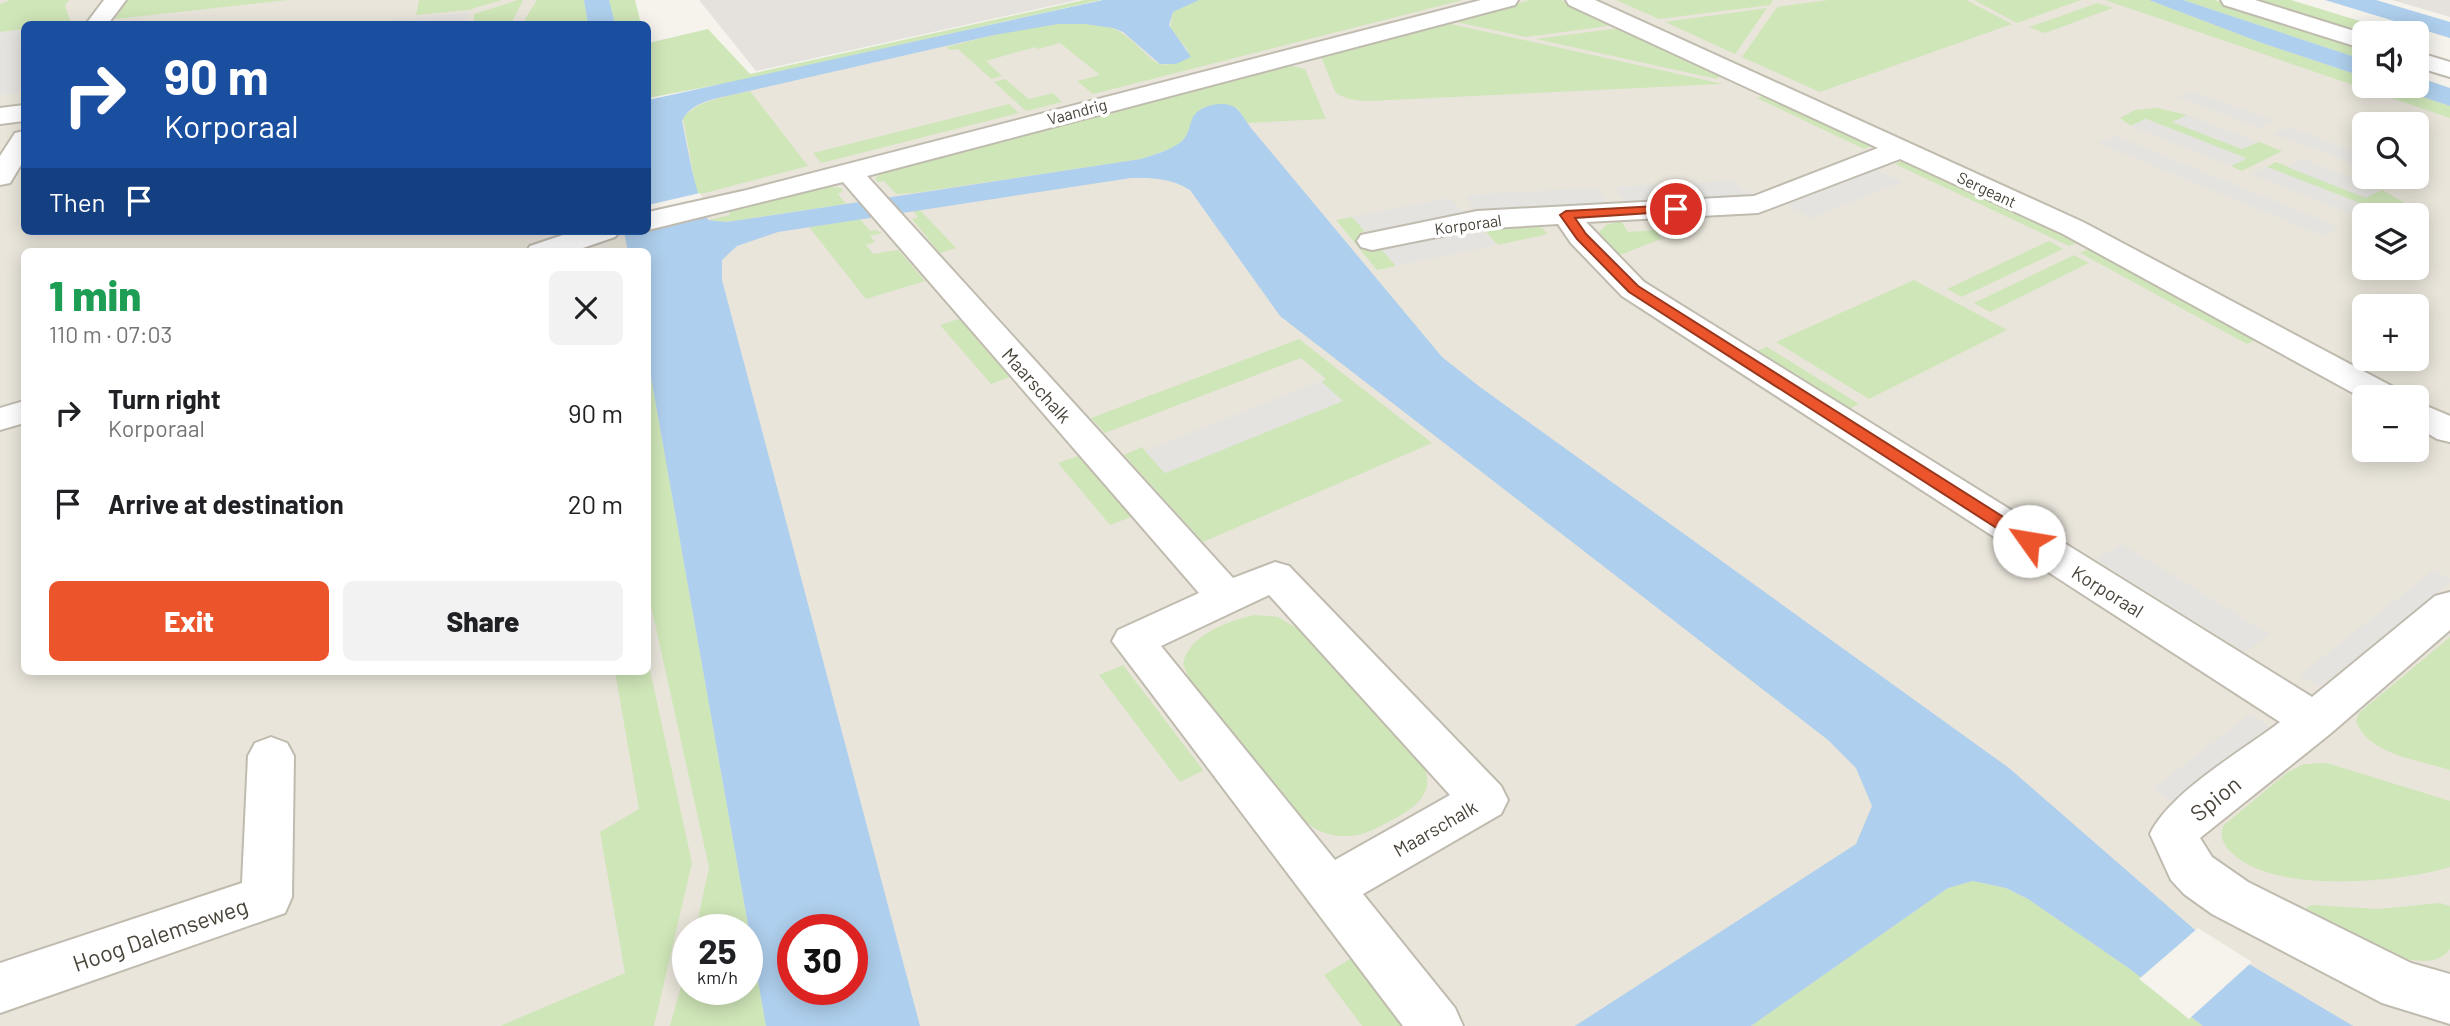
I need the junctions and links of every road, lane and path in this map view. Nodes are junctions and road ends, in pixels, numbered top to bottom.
1 (115, 0) edge
2 (1507, 0) edge
3 (1577, 0) edge
4 (2232, 0) edge
5 (99, 21) edge
6 (2352, 39) edge
7 (2429, 63) edge
8 (2450, 70) edge
9 (21, 113) edge
10 (0, 116) edge
11 (21, 144) edge
12 (1901, 149) junction
13 (0, 177) edge
14 (854, 178) junction
15 (1566, 215) junction
16 (651, 221) edge
17 (591, 235) edge
18 (1372, 241) dead end
19 (553, 248) edge
20 (2365, 385) edge
21 (21, 413) edge
22 (0, 419) edge
23 (2429, 420) edge
24 (2450, 431) edge
25 (1227, 598) junction
26 (2450, 607) edge
27 (2314, 721) junction
28 (271, 756) dead end
29 (1328, 889) junction
30 (0, 988) edge
31 (2450, 999) edge
32 (1436, 1026) edge

1 - 5 street
2 - 14 street, Vaandrig
3 - 12 street, Sergeant
4 - 6 street
7 - 8 street
9 - 10 street
11 - 13 street
12 - 15 street, Korporaal
12 - 20 street, Sergeant
14 - 16 street, Vaandrig
14 - 25 street, Maarschalk
15 - 18 street, Korporaal
15 - 27 street, Korporaal
17 - 19 street
21 - 22 street
23 - 24 street
25 - 29 street, Maarschalk
25 - 29 street, Maarschalk
26 - 27 street, Spion
27 - 31 street, Spion
28 - 30 street, Hoog Dalemseweg
29 - 32 street, Maarschalk

